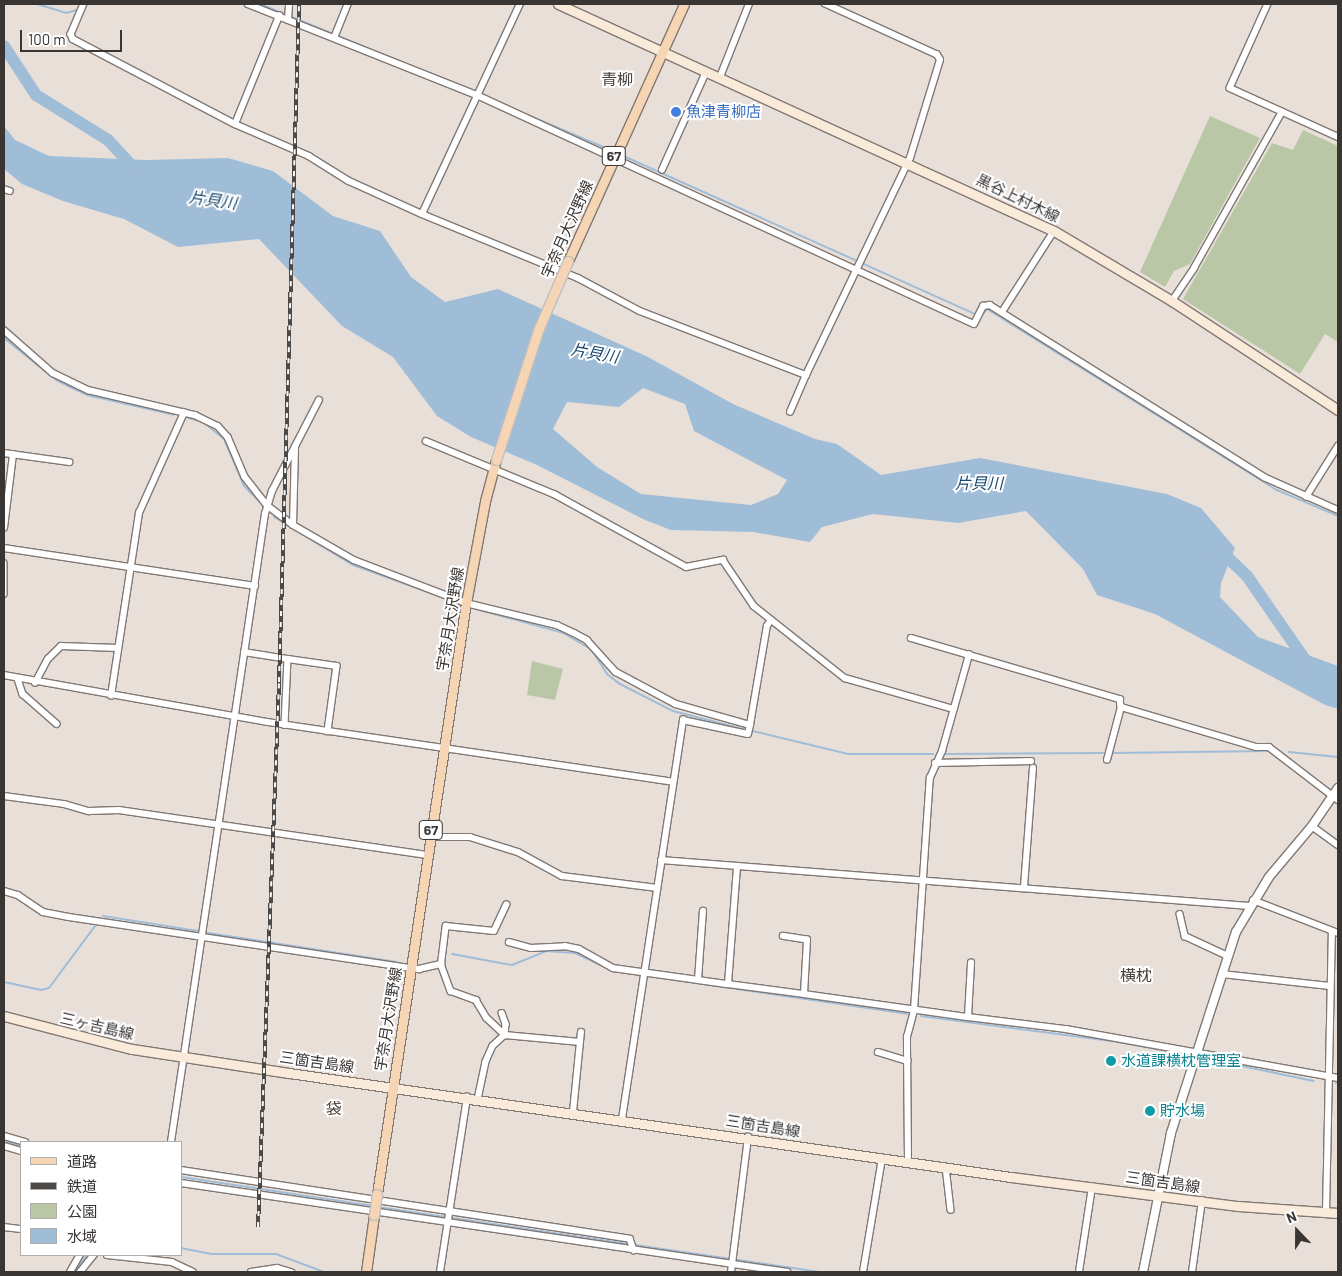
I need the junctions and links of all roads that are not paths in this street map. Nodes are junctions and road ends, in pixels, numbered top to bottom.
1 (84, 4) edge
2 (248, 4) edge
3 (289, 4) edge
4 (348, 4) edge
5 (520, 4) edge
6 (558, 4) edge
7 (684, 4) edge
8 (748, 4) edge
9 (825, 4) edge
10 (1268, 4) edge
11 (279, 16) junction
12 (288, 20) junction
13 (334, 38) junction
14 (663, 52) junction
15 (706, 72) junction
16 (720, 77) junction
17 (477, 95) junction
18 (1282, 112) junction
19 (235, 124) junction
20 (1338, 138) edge
21 (614, 156) junction
22 (907, 163) junction
23 (662, 170) dead end
24 (422, 214) junction
25 (1054, 231) junction
26 (856, 269) junction
27 (1172, 301) junction
28 (1002, 312) junction
29 (4, 330) edge
30 (806, 375) junction
31 (319, 400) dead end
32 (1338, 410) edge
33 (790, 412) dead end
34 (184, 413) junction
35 (426, 441) dead end
36 (295, 446) junction
37 (1338, 446) edge
38 (4, 453) edge
39 (13, 455) junction
40 (69, 462) dead end
41 (495, 464) junction
42 (1306, 497) junction
43 (268, 506) junction
44 (1338, 510) edge
45 (293, 525) junction
46 (4, 528) edge
47 (4, 548) edge
48 (4, 563) edge
49 (130, 566) junction
50 (255, 586) junction
51 (4, 594) edge
52 (466, 603) junction
53 (771, 620) junction
54 (911, 638) dead end
55 (118, 648) junction
56 (244, 652) junction
57 (969, 655) junction
58 (288, 659) junction
59 (4, 675) edge
60 (18, 679) junction
61 (34, 683) junction
62 (111, 696) junction
63 (1121, 707) junction
64 (954, 709) junction
65 (234, 717) junction
66 (57, 724) dead end
67 (750, 724) junction
68 (284, 725) junction
69 (328, 731) junction
70 (443, 747) junction
71 (1107, 760) dead end
72 (1031, 761) dead end
73 (935, 763) junction
74 (1033, 768) dead end
75 (672, 782) junction
76 (1338, 788) edge
77 (4, 796) edge
78 (1336, 798) edge
79 (218, 825) junction
80 (1312, 826) junction
81 (430, 837) junction
82 (1338, 845) edge
83 (427, 855) junction
84 (661, 860) junction
85 (737, 866) junction
86 (922, 880) junction
87 (1024, 887) junction
88 (657, 888) junction
89 (4, 892) edge
90 (1251, 903) junction
91 (506, 905) dead end
92 (703, 912) dead end
93 (1180, 914) dead end
94 (1335, 933) edge
95 (202, 936) junction
96 (783, 936) dead end
97 (510, 942) dead end
98 (1228, 956) junction
99 (442, 963) junction
100 (971, 963) dead end
101 (410, 967) junction
102 (645, 973) junction
103 (1222, 974) junction
104 (698, 980) junction
105 (728, 984) junction
106 (1330, 986) junction
107 (804, 994) junction
108 (914, 1010) junction
109 (502, 1013) dead end
110 (4, 1016) edge
111 (968, 1017) junction
112 (581, 1032) dead end
113 (505, 1035) junction
114 (580, 1042) junction
115 (1198, 1051) junction
116 (878, 1052) dead end
117 (184, 1057) junction
118 (908, 1061) junction
119 (1328, 1078) junction
120 (1338, 1078) edge
121 (391, 1087) junction
122 (467, 1098) junction
123 (478, 1099) junction
124 (573, 1112) junction
125 (622, 1119) junction
126 (4, 1136) edge
127 (748, 1138) junction
128 (22, 1141) edge
129 (171, 1141) edge
130 (4, 1146) edge
131 (20, 1151) edge
132 (882, 1159) junction
133 (908, 1162) junction
134 (946, 1168) junction
135 (182, 1170) edge
136 (182, 1183) edge
137 (1092, 1187) junction
138 (1158, 1194) junction
139 (1202, 1201) junction
140 (951, 1210) dead end
141 (448, 1211) junction
142 (1326, 1213) junction
143 (1338, 1213) edge
144 (446, 1222) junction
145 (4, 1226) edge
146 (20, 1229) edge
147 (634, 1250) junction
148 (79, 1256) edge
149 (93, 1256) edge
150 (116, 1256) edge
151 (733, 1260) junction
152 (267, 1270) edge
153 (70, 1272) edge
154 (80, 1272) edge
155 (193, 1272) edge
156 (251, 1272) edge
157 (291, 1272) edge
158 (366, 1272) edge
159 (440, 1272) edge
160 (731, 1272) edge
161 (788, 1272) edge
162 (863, 1272) edge
163 (1079, 1272) edge
164 (1143, 1272) edge
165 (1192, 1272) edge

1 - 19 street
2 - 11 street
3 - 12 street
4 - 13 street
5 - 17 street
6 - 14 main road, 黒谷上村木線
7 - 14 main road, 宇奈月大沢野線 / 67
8 - 16 street
9 - 22 street
10 - 18 street
11 - 12 street
11 - 19 street
12 - 13 street
13 - 17 street
14 - 15 main road, 黒谷上村木線
14 - 21 main road, 宇奈月大沢野線 / 67
15 - 16 main road, 黒谷上村木線
15 - 23 street
16 - 22 main road, 黒谷上村木線
17 - 21 street
17 - 24 street
18 - 20 street
18 - 27 street
19 - 24 street
21 - 26 street
21 - 41 main road, 宇奈月大沢野線 / 67, bridge
22 - 25 main road, 黒谷上村木線
22 - 26 street
24 - 30 street
25 - 27 main road, 黒谷上村木線
25 - 28 street
26 - 28 street
26 - 30 street
27 - 32 main road, 黒谷上村木線
28 - 42 street
29 - 34 street
30 - 33 street
31 - 36 street
34 - 43 street
34 - 49 street
35 - 41 street
36 - 43 street
36 - 45 street
37 - 42 street
38 - 39 street
39 - 40 street
39 - 46 street
41 - 52 main road, 宇奈月大沢野線 / 67
41 - 53 street
42 - 44 street
43 - 45 street
43 - 50 street
45 - 52 street
47 - 49 street
48 - 51 street
49 - 50 street
49 - 55 street
50 - 56 street
52 - 67 street
52 - 70 main road, 宇奈月大沢野線 / 67
53 - 64 street
53 - 67 street
54 - 57 street
55 - 61 street
55 - 62 street
56 - 58 street
56 - 65 street
57 - 63 street
57 - 64 street
58 - 68 street
58 - 69 street
59 - 60 street
60 - 61 street
60 - 66 street
61 - 62 street
62 - 65 street
63 - 71 street
63 - 78 street
64 - 73 street
65 - 68 street
65 - 79 street
67 - 75 street
68 - 69 street
69 - 70 street
70 - 75 street
70 - 81 main road, 宇奈月大沢野線 / 67
72 - 73 street
73 - 86 street
74 - 87 street
75 - 84 street
76 - 78 street
77 - 79 street
78 - 80 street
79 - 83 street
79 - 95 street
80 - 82 street
80 - 90 street
81 - 83 main road, 宇奈月大沢野線 / 67
81 - 88 street
83 - 101 main road, 宇奈月大沢野線 / 67
84 - 85 street
84 - 88 street
85 - 86 street
85 - 105 street
86 - 87 street
86 - 108 street
87 - 90 street
88 - 102 street
89 - 95 street
90 - 94 street
90 - 98 street
91 - 99 street
92 - 104 street
93 - 98 street
94 - 106 street
95 - 101 street
95 - 117 street
96 - 107 street
97 - 102 street
98 - 103 street
99 - 101 street
99 - 113 street
100 - 111 street
101 - 121 main road, 宇奈月大沢野線 / 67
102 - 104 street
102 - 125 street
103 - 106 street
103 - 115 street
104 - 105 street
105 - 107 street
106 - 119 street
107 - 108 street
108 - 111 street
108 - 118 street
109 - 113 street
110 - 117 main road, 三ヶ吉島線
111 - 115 street
112 - 114 street
113 - 114 street
113 - 123 street
114 - 124 street
115 - 119 street
115 - 138 street
116 - 118 street
117 - 121 main road, 三箇吉島線
117 - 129 street
118 - 133 street
119 - 120 street
119 - 142 street
121 - 122 main road, 三箇吉島線
121 - 158 main road, 宇奈月大沢野線 / 67, bridge
122 - 123 main road, 三箇吉島線
122 - 141 street
123 - 124 main road, 三箇吉島線
124 - 125 main road, 三箇吉島線
125 - 127 main road, 三箇吉島線
126 - 128 street
127 - 132 main road, 三箇吉島線
127 - 151 street
130 - 131 street
132 - 133 main road, 三箇吉島線
132 - 162 street
133 - 134 main road, 三箇吉島線
134 - 137 main road, 三箇吉島線
134 - 140 street
135 - 141 street
136 - 144 street
137 - 138 main road, 三箇吉島線
137 - 163 street
138 - 139 main road, 三箇吉島線
138 - 164 street
139 - 142 main road, 三箇吉島線
139 - 165 street
141 - 144 street
141 - 147 street
142 - 143 main road, 三箇吉島線
144 - 147 street
144 - 159 street
145 - 146 street
147 - 151 street
148 - 153 street
149 - 154 street
150 - 155 street
151 - 160 street
151 - 161 street
152 - 156 street
152 - 157 street

